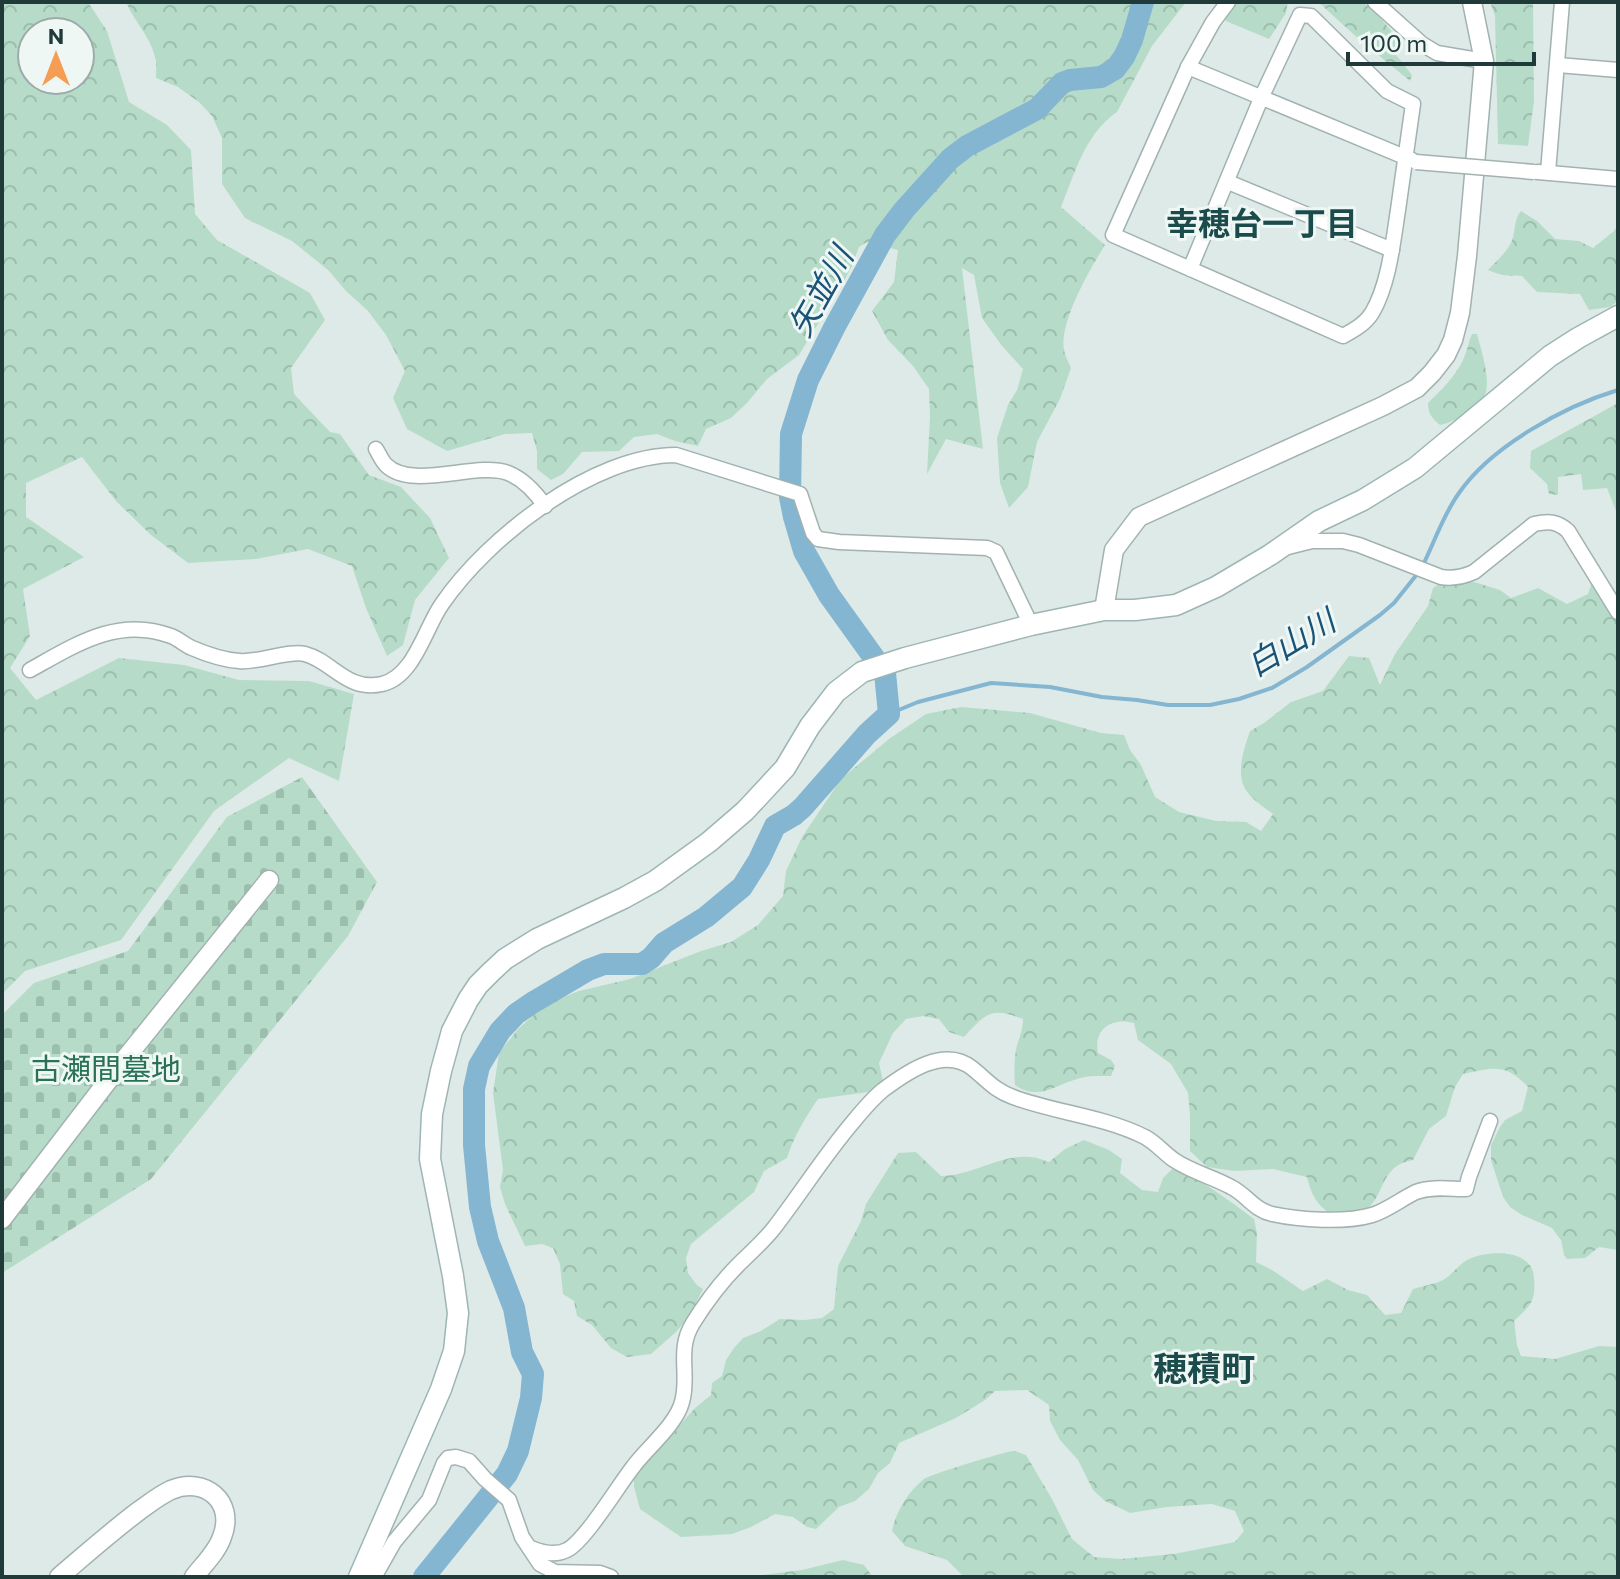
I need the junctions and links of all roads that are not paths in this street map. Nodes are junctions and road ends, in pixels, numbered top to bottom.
1 (1228, 2) edge
2 (1375, 2) edge
3 (1472, 2) edge
4 (1562, 2) edge
5 (1484, 61) junction
6 (1558, 65) junction
7 (1188, 67) junction
8 (1618, 70) edge
9 (1262, 96) junction
10 (1411, 159) junction
11 (1541, 172) junction
12 (1618, 179) edge
13 (1228, 182) junction
14 (1392, 250) junction
15 (1190, 269) junction
16 (1618, 316) edge
17 (376, 449) dead end
18 (545, 506) junction
19 (1270, 555) junction
20 (1104, 610) junction
21 (1618, 612) edge
22 (1031, 625) junction
23 (30, 670) dead end
24 (269, 880) dead end
25 (1490, 1121) dead end
26 (2, 1219) edge
27 (531, 1548) junction
28 (361, 1574) edge
29 (59, 1577) edge
30 (194, 1577) edge
31 (611, 1577) edge

1 - 7 street
2 - 5 street
3 - 5 street
4 - 6 street
5 - 20 street
6 - 8 street
6 - 11 street
7 - 9 street
7 - 15 street
9 - 10 street
9 - 10 street
9 - 13 street
10 - 11 street, bridge
10 - 14 street
11 - 12 street
13 - 14 street
13 - 15 street
14 - 15 street
16 - 19 main road
17 - 18 street
18 - 22 street
18 - 23 street
19 - 20 main road
19 - 21 street
20 - 22 main road
22 - 28 main road
24 - 26 street
25 - 27 street
27 - 28 street
27 - 31 street
29 - 30 street

